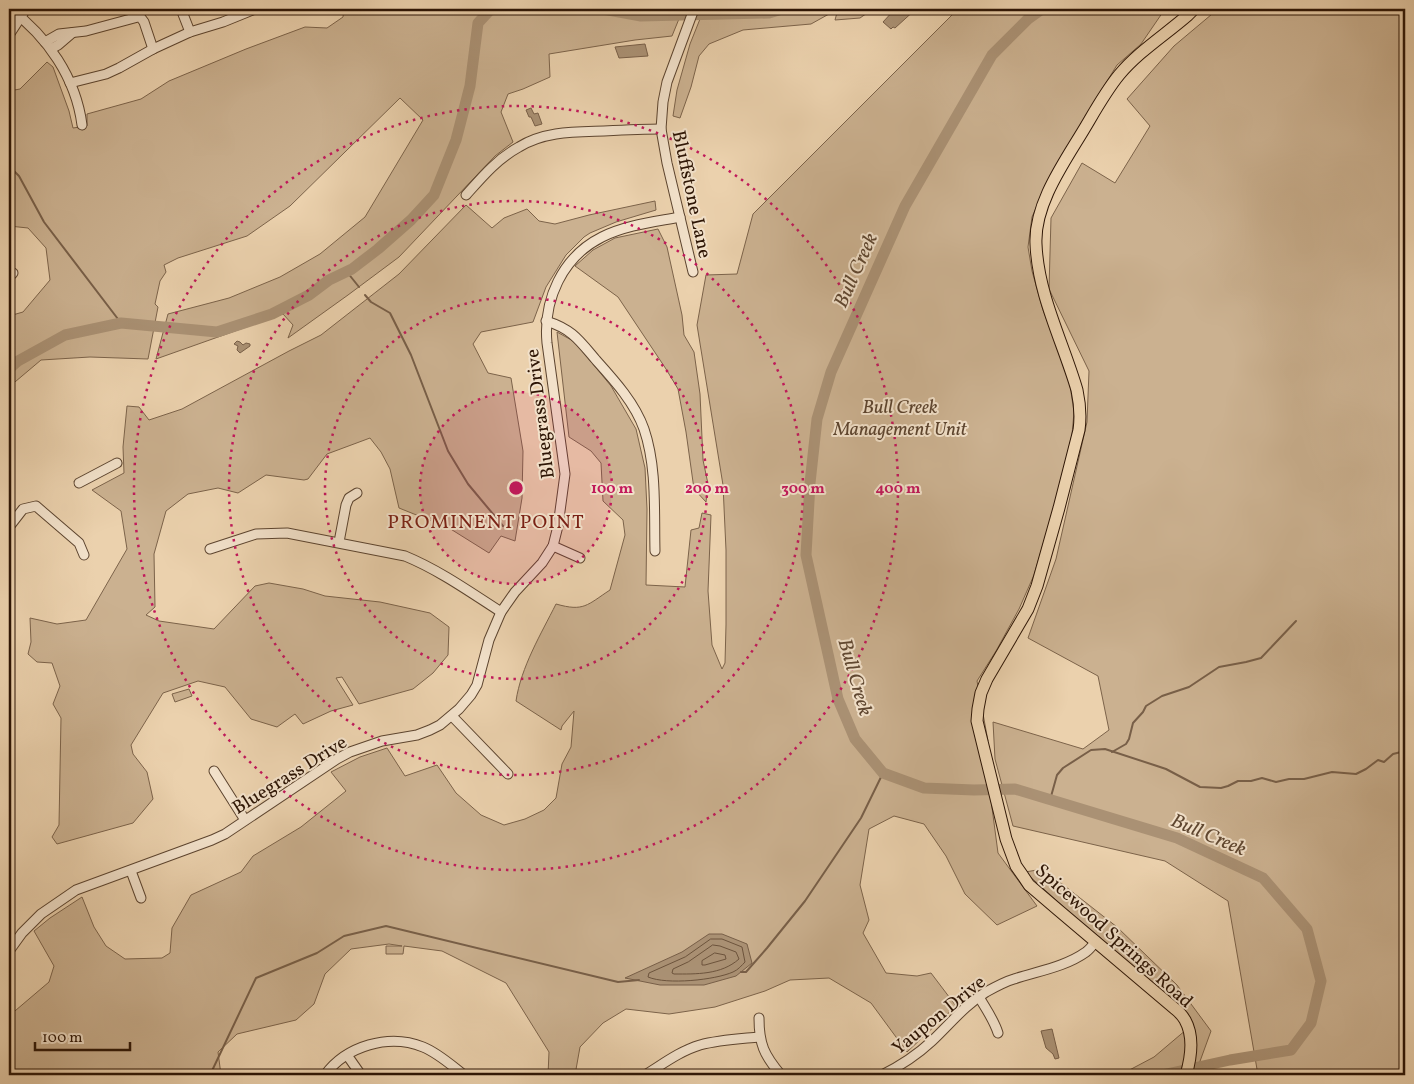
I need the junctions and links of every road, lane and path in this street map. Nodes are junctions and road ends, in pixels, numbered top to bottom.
1 (10, 9) edge
2 (181, 9) edge
3 (255, 9) edge
4 (694, 9) edge
5 (1186, 11) edge
6 (23, 13) edge
7 (190, 32) junction
8 (9, 35) edge
9 (48, 46) junction
10 (153, 49) junction
11 (70, 83) junction
12 (82, 124) dead end
13 (661, 129) junction
14 (466, 195) dead end
15 (680, 216) junction
16 (693, 272) dead end
17 (546, 321) junction
18 (116, 463) dead end
19 (79, 484) dead end
20 (357, 493) dead end
21 (9, 527) edge
22 (339, 542) junction
23 (553, 546) junction
24 (210, 549) dead end
25 (655, 551) dead end
26 (84, 555) dead end
27 (580, 558) dead end
28 (501, 612) junction
29 (452, 716) junction
30 (214, 771) dead end
31 (508, 774) dead end
32 (245, 820) junction
33 (131, 871) junction
34 (141, 898) dead end
35 (1096, 941) junction
36 (9, 951) edge
37 (978, 997) junction
38 (759, 1018) dead end
39 (998, 1033) dead end
40 (759, 1037) junction
41 (347, 1055) junction
42 (1188, 1070) edge
43 (325, 1075) edge
44 (361, 1075) edge
45 (464, 1075) edge
46 (645, 1075) edge
47 (781, 1075) edge
48 (882, 1075) edge

1 - 6 street
2 - 7 street
3 - 7 street
4 - 13 street, Bluffstone Lane
5 - 35 main road, Spicewood Springs Road
6 - 8 street
6 - 9 street
7 - 10 street
9 - 10 street
9 - 11 street
10 - 11 street
11 - 12 street
13 - 14 street
13 - 15 street, Bluffstone Lane
15 - 16 street, Bluffstone Lane
15 - 17 street, Bluegrass Drive
17 - 23 street, Bluegrass Drive
17 - 25 street
18 - 19 street
20 - 22 street
21 - 26 street
22 - 24 street
22 - 28 street
23 - 27 street
23 - 28 street, Bluegrass Drive
28 - 29 street, Bluegrass Drive
29 - 31 street
29 - 32 street, Bluegrass Drive
30 - 32 street
32 - 33 street, Bluegrass Drive
33 - 34 street
33 - 36 street, Bluegrass Drive
35 - 37 street, Yaupon Drive
35 - 42 main road, Spicewood Springs Road
37 - 39 street
37 - 48 street, Yaupon Drive
38 - 40 street
40 - 46 street
40 - 47 street
41 - 43 street
41 - 44 street
41 - 45 street

